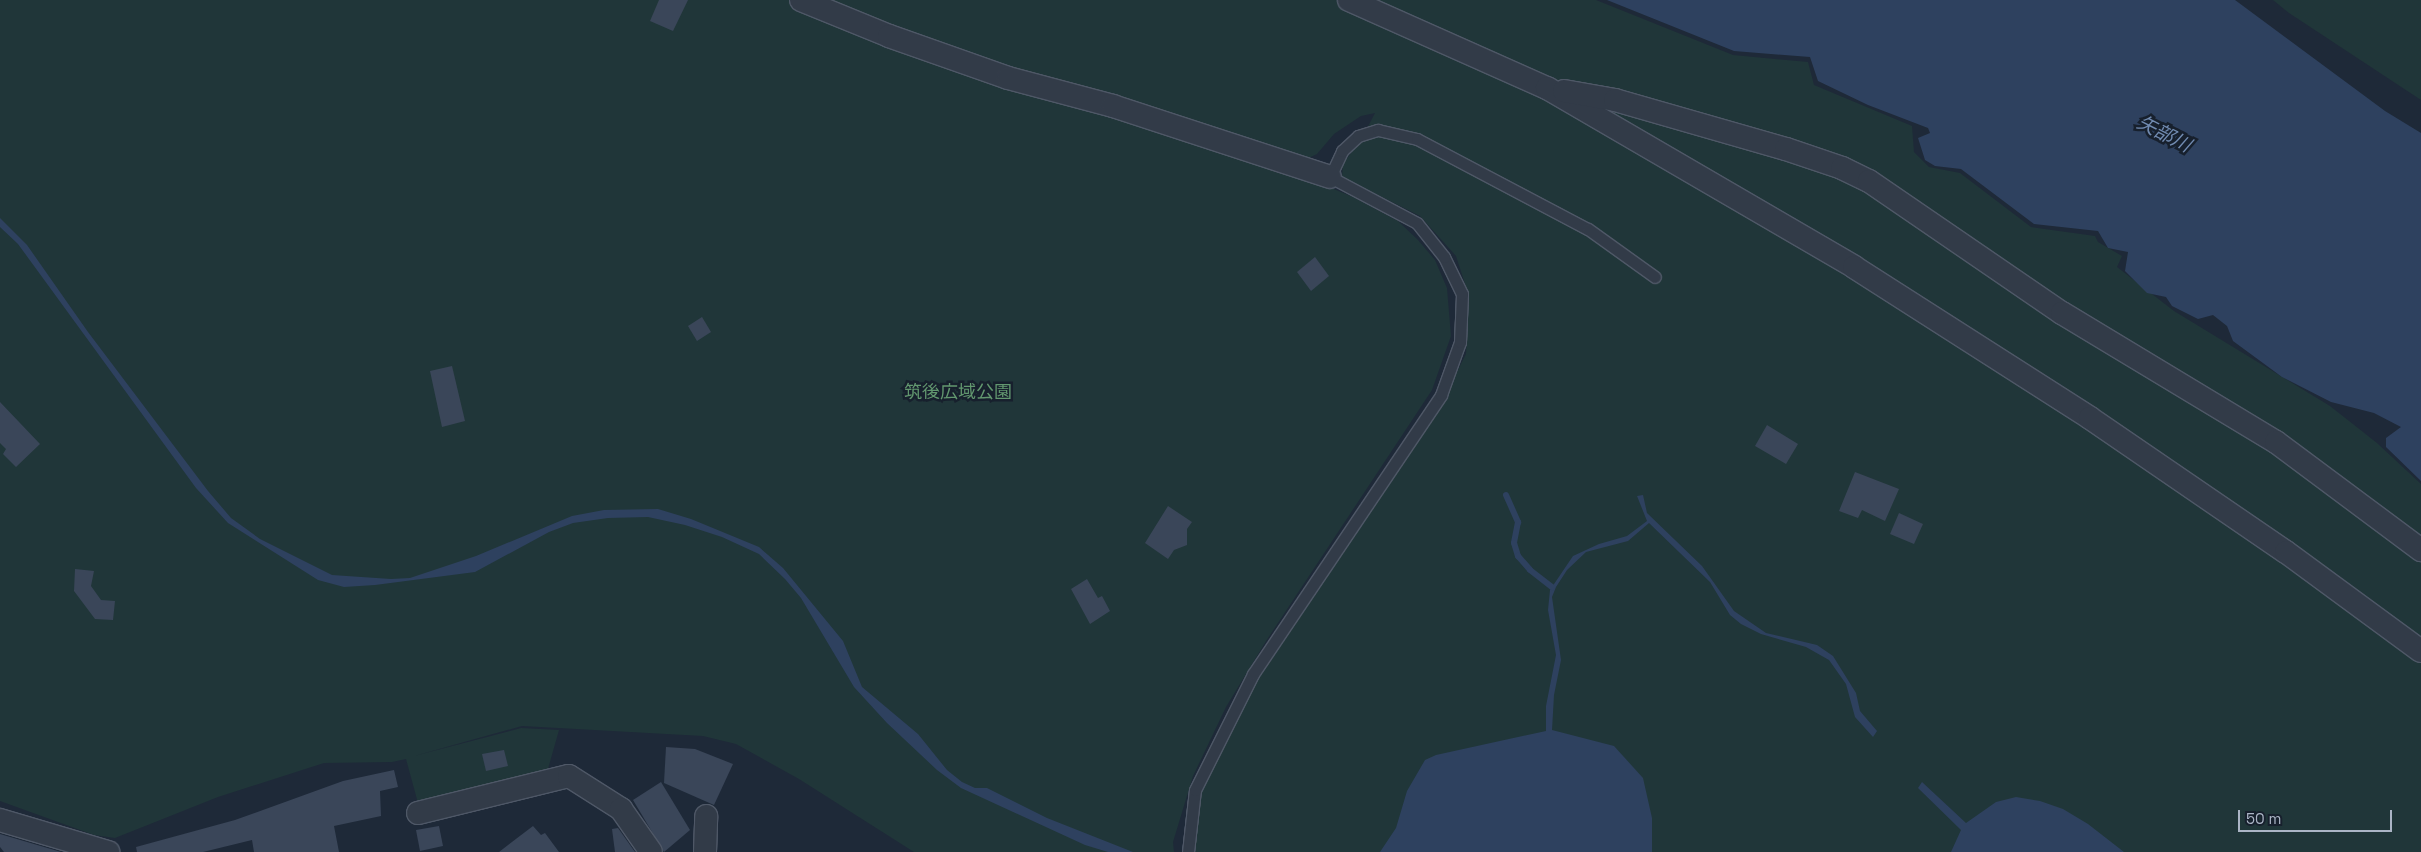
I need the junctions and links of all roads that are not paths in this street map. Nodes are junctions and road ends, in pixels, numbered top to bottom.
1 (802, 0) edge
2 (1349, 0) edge
3 (1547, 88) junction
4 (1330, 177) junction
5 (1655, 277) dead end
6 (2421, 550) edge
7 (2421, 651) edge
8 (418, 813) dead end
9 (706, 816) dead end
10 (0, 820) edge
11 (108, 852) edge
12 (651, 852) edge
13 (705, 852) edge
14 (1188, 852) edge

1 - 4 street
2 - 3 street
3 - 6 street
3 - 7 street
4 - 5 lane
4 - 14 lane
8 - 12 street
9 - 13 street
10 - 11 street

